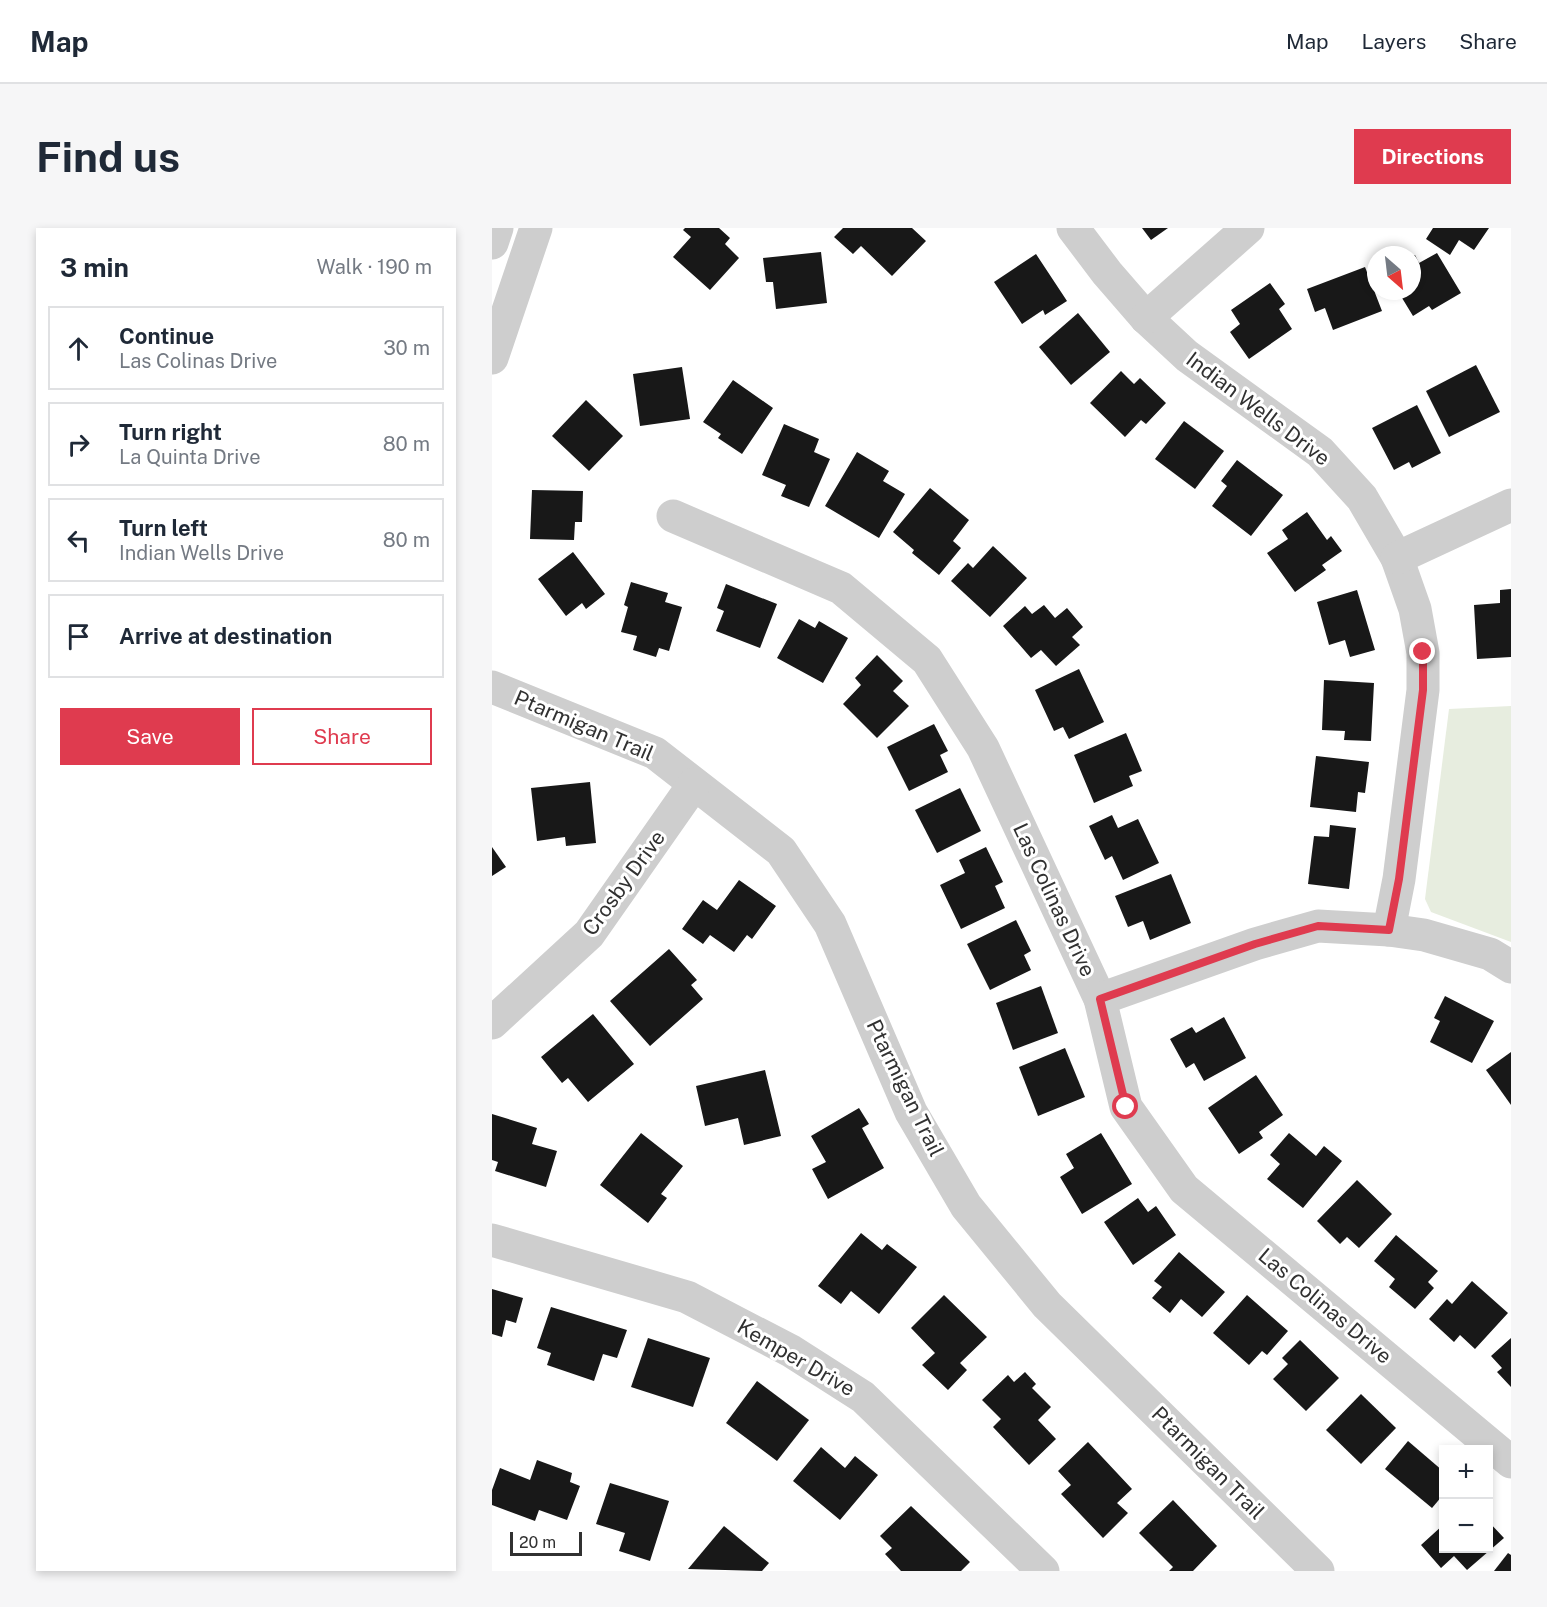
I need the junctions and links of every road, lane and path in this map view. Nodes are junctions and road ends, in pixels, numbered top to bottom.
1 (497, 228) edge
2 (536, 228) edge
3 (1074, 228) edge
4 (1248, 228) edge
5 (492, 243) edge
6 (1146, 318) junction
7 (492, 358) edge
8 (1511, 505) edge
9 (673, 516) dead end
10 (1397, 558) junction
11 (492, 687) edge
12 (694, 784) junction
13 (1389, 930) junction
14 (1511, 967) edge
15 (1100, 999) junction
16 (492, 1023) edge
17 (492, 1240) edge
18 (1511, 1462) edge
19 (1043, 1571) edge
20 (1317, 1571) edge

1 - 5 street
2 - 7 street
3 - 6 street, Indian Wells Drive
4 - 6 street
6 - 10 street, Indian Wells Drive
8 - 10 street
9 - 15 street, Las Colinas Drive
10 - 13 street, Indian Wells Drive
11 - 12 street, Ptarmigan Trail
12 - 16 street, Crosby Drive
12 - 20 street, Ptarmigan Trail
13 - 14 street
13 - 15 street
15 - 18 street, Las Colinas Drive
17 - 19 street, Kemper Drive

